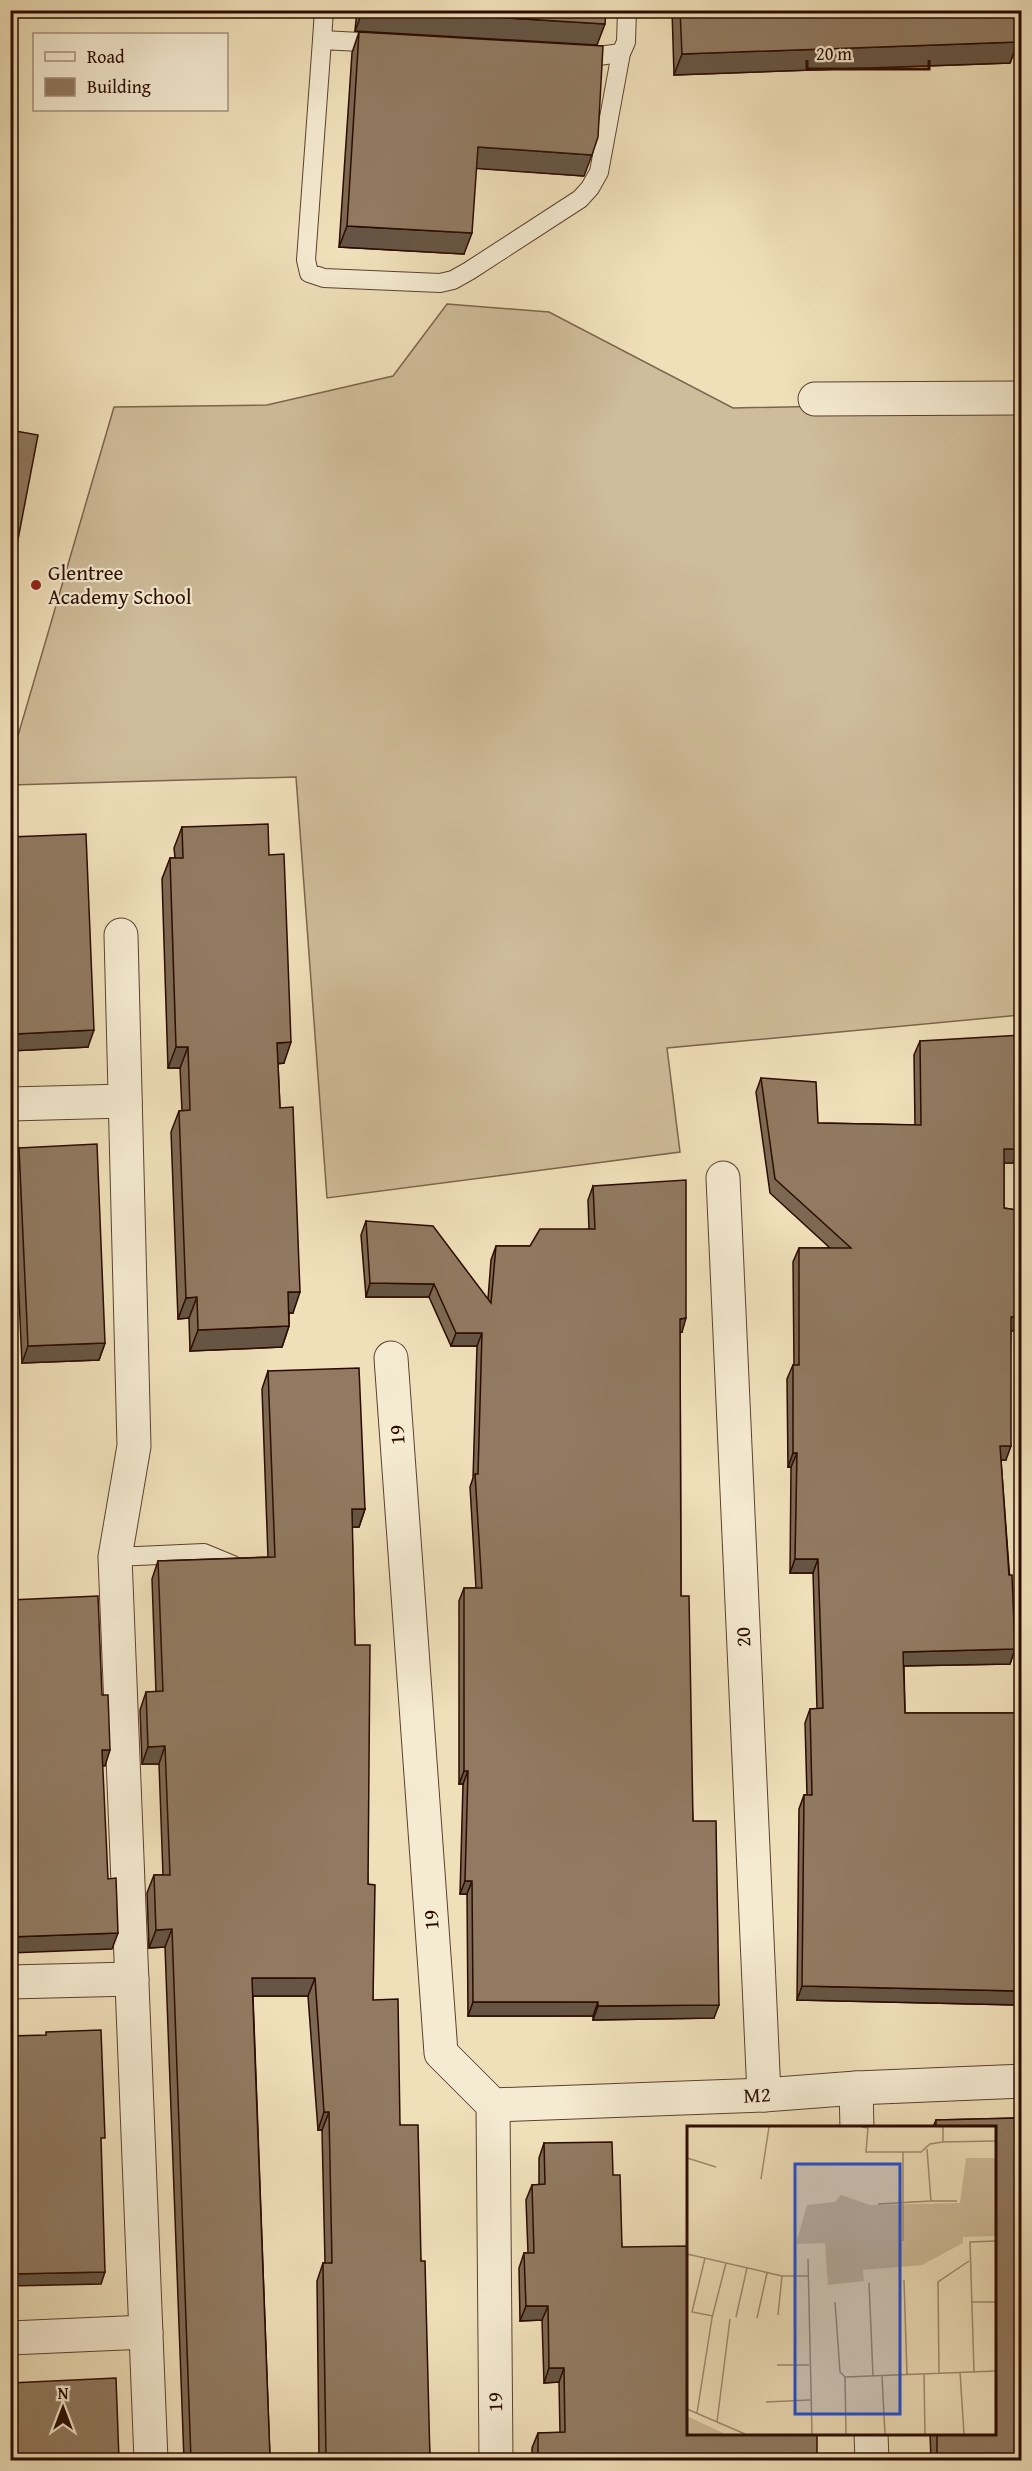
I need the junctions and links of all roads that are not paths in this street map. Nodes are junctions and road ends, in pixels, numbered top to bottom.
1 (324, 10) edge
2 (627, 10) edge
3 (322, 40) junction
4 (391, 44) edge
5 (621, 53) junction
6 (564, 54) edge
7 (1022, 398) edge
8 (815, 399) dead end
9 (121, 935) dead end
10 (125, 1101) junction
11 (10, 1104) edge
12 (723, 1178) dead end
13 (391, 1358) dead end
14 (115, 1557) junction
15 (233, 1565) edge
16 (132, 1979) junction
17 (10, 1982) edge
18 (1022, 2081) edge
19 (856, 2088) junction
20 (764, 2095) junction
21 (492, 2104) junction
22 (857, 2126) edge
23 (146, 2332) junction
24 (10, 2338) edge
25 (871, 2435) edge
26 (151, 2460) edge
27 (496, 2460) edge
28 (872, 2460) edge

1 - 3 lane
2 - 5 lane
3 - 4 lane
3 - 5 lane
5 - 6 lane
7 - 8 street
9 - 10 street
10 - 11 street
10 - 14 street
12 - 20 street, 20
13 - 21 street, 19
14 - 15 lane
14 - 16 street
16 - 17 street
16 - 23 street
18 - 19 street, M2
19 - 20 street, M2
19 - 22 street
20 - 21 street, M2
21 - 27 street, 19
23 - 24 street
23 - 26 street
25 - 28 street

